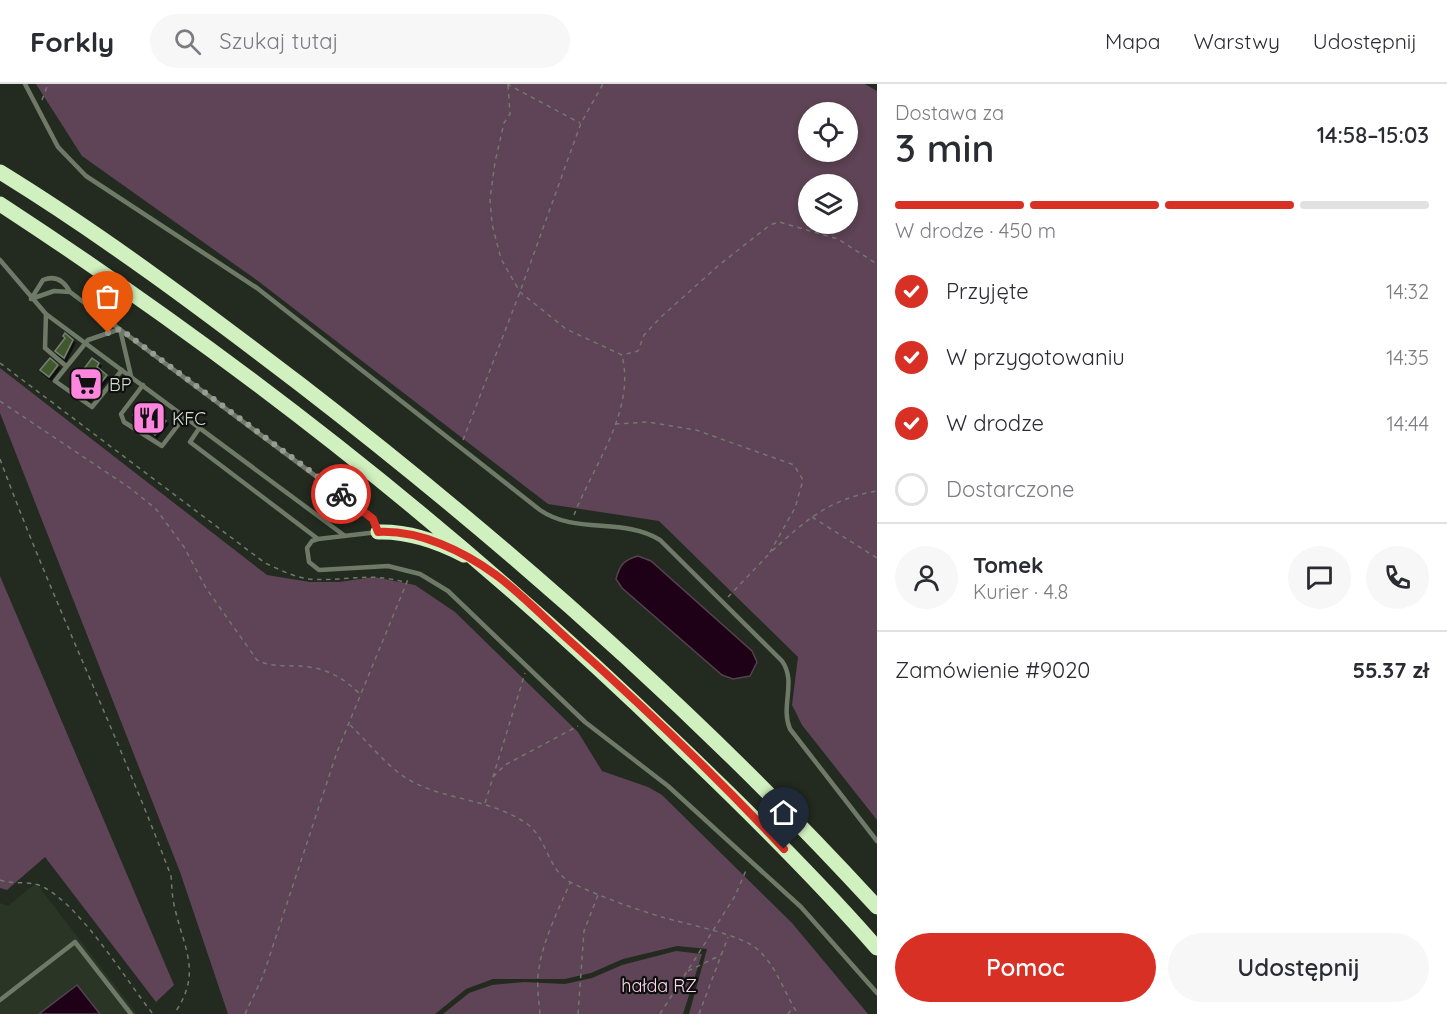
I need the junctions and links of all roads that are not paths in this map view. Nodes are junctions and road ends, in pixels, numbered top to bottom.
1 (25, 84) edge
2 (0, 172) edge
3 (0, 204) edge
4 (0, 260) edge
5 (70, 292) junction
6 (31, 299) junction
7 (46, 314) junction
8 (120, 329) junction
9 (84, 343) junction
10 (66, 366) junction
11 (122, 370) junction
12 (130, 376) junction
13 (143, 385) junction
14 (185, 416) junction
15 (201, 428) junction
16 (378, 532) junction
17 (345, 536) junction
18 (318, 539) junction
19 (496, 575) junction
20 (877, 841) edge
21 (877, 907) edge
22 (877, 948) edge
23 (877, 993) edge
24 (0, 1000) edge
25 (131, 1014) edge

1 - 20 lane
2 - 21 highway
3 - 19 highway
4 - 6 lane
5 - 6 lane
5 - 6 lane
5 - 8 lane
6 - 7 lane
7 - 9 lane
7 - 10 lane
8 - 9 lane
8 - 12 lane
8 - 16 lane
9 - 10 lane
9 - 11 lane
10 - 11 lane
11 - 12 lane
12 - 13 lane
13 - 14 lane
13 - 14 lane
14 - 15 lane
15 - 17 lane
15 - 18 lane
16 - 17 lane
16 - 19 highway
17 - 18 lane
18 - 23 lane
19 - 22 highway
24 - 25 lane

